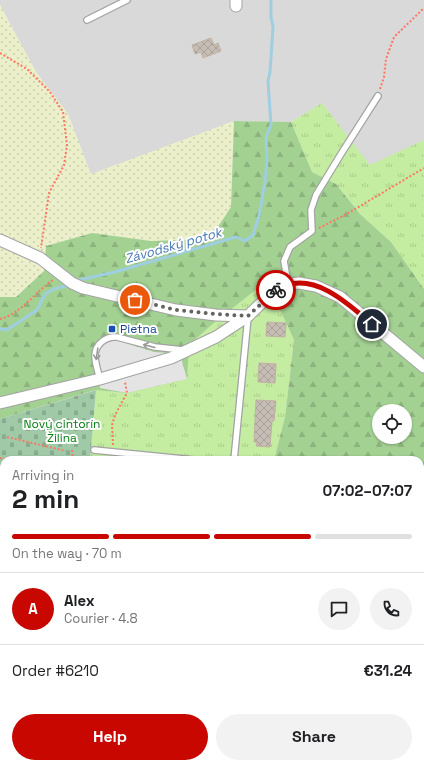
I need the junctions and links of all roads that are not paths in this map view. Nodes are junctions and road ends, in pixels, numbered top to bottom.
1 (128, 0) edge
2 (88, 20) dead end
3 (378, 96) road end
4 (0, 240) edge
5 (288, 284) junction
6 (248, 316) junction
7 (187, 351) junction
8 (424, 367) edge
9 (100, 379) junction
10 (0, 403) edge
11 (94, 450) dead end
12 (154, 456) edge
13 (234, 456) edge

1 - 2 lane
3 - 5 lane
4 - 6 street
5 - 6 street
5 - 8 street
6 - 7 street
6 - 13 lane
7 - 9 street
7 -> 9 lane
9 - 10 street
11 - 12 lane

